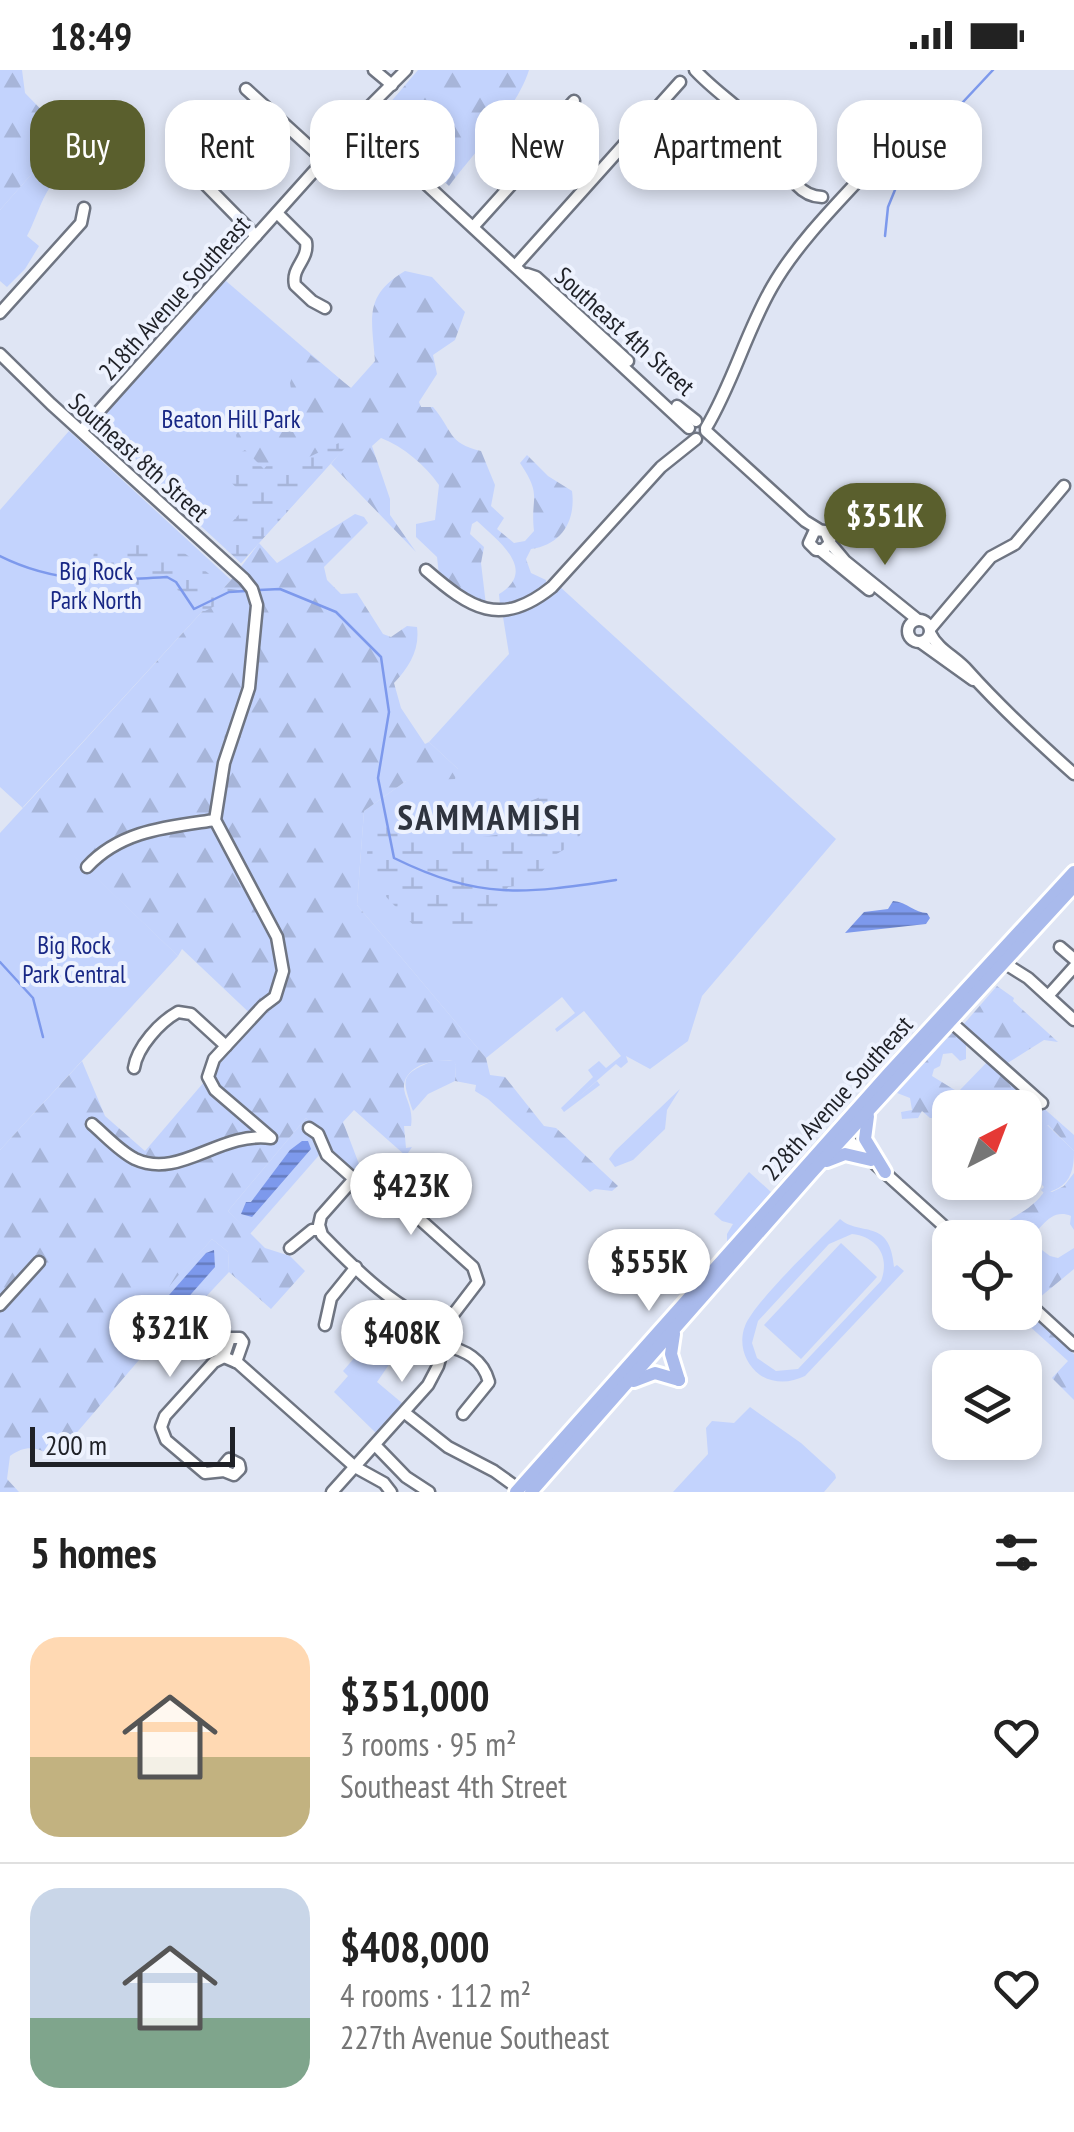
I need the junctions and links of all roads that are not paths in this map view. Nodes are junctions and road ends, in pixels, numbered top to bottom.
1 (374, 70) edge
2 (406, 70) edge
3 (696, 70) edge
4 (680, 82) dead end
5 (392, 85) junction
6 (246, 89) dead end
7 (378, 100) edge
8 (310, 147) edge
9 (310, 175) edge
10 (211, 190) edge
11 (434, 190) edge
12 (506, 190) edge
13 (852, 190) edge
14 (822, 197) dead end
15 (84, 208) dead end
16 (276, 212) junction
17 (474, 226) junction
18 (256, 236) junction
19 (516, 265) junction
20 (325, 308) dead end
21 (0, 314) edge
22 (0, 354) edge
23 (82, 430) junction
24 (698, 430) junction
25 (1064, 486) dead end
26 (825, 535) junction
27 (809, 539) junction
28 (820, 550) junction
29 (426, 570) dead end
30 (925, 626) junction
31 (908, 629) junction
32 (920, 642) junction
33 (974, 680) junction
34 (1074, 774) edge
35 (215, 820) junction
36 (87, 867) dead end
37 (1074, 872) edge
38 (1074, 886) edge
39 (1068, 902) edge
40 (1060, 947) dead end
41 (1074, 960) edge
42 (1004, 963) junction
43 (1074, 968) edge
44 (1048, 996) junction
45 (1074, 1020) edge
46 (950, 1022) junction
47 (226, 1046) junction
48 (134, 1068) dead end
49 (1026, 1090) edge
50 (874, 1104) junction
51 (92, 1124) dead end
52 (309, 1128) dead end
53 (841, 1134) junction
54 (871, 1160) junction
55 (813, 1172) junction
56 (885, 1172) junction
57 (359, 1177) junction
58 (937, 1220) edge
59 (319, 1227) junction
60 (290, 1248) dead end
61 (39, 1262) dead end
62 (356, 1267) junction
63 (0, 1305) edge
64 (1042, 1316) edge
65 (157, 1324) dead end
66 (325, 1324) dead end
67 (446, 1327) junction
68 (674, 1331) junction
69 (443, 1345) junction
70 (1074, 1345) edge
71 (224, 1357) junction
72 (236, 1362) junction
73 (625, 1386) junction
74 (405, 1413) junction
75 (463, 1414) dead end
76 (375, 1444) junction
77 (355, 1467) junction
78 (224, 1471) dead end
79 (522, 1491) edge
80 (332, 1492) edge
81 (390, 1492) edge
82 (429, 1492) edge

1 - 5 street
2 - 5 street
3 - 14 street
4 - 19 street
5 - 7 street
6 - 8 street
9 - 16 street, 218th Avenue Southeast
10 - 18 street
11 - 17 street, Southeast 4th Street
12 - 17 street
13 - 24 street
15 - 21 street
16 - 18 street, 218th Avenue Southeast
16 - 20 street
17 - 19 street, Southeast 4th Street
18 - 23 street, 218th Avenue Southeast
19 - 24 street, Southeast 4th Street
22 - 23 street, Southeast 8th Street
23 - 35 street, Southeast 8th Street
24 - 26 street, Southeast 4th Street
24 - 27 street, Southeast 4th Street
24 - 29 street
25 - 30 street
26 - 27 street
26 - 28 street
26 - 30 street, Southeast 4th Street
27 - 28 street, Southeast 4th Street
28 - 31 street
30 - 31 street
30 - 32 street
30 - 33 street, Southeast 4th Street
31 - 32 street, Southeast 4th Street
32 - 33 street, Southeast 4th Street
33 - 34 street, Southeast 4th Street
35 - 36 street
35 - 47 street
37 - 53 main road, 228th Avenue Southeast
38 - 39 main road, 228th Avenue Southeast
39 - 42 main road, 228th Avenue Southeast
40 - 41 street
42 - 44 street
42 - 46 main road, 228th Avenue Southeast
43 - 44 street
44 - 45 street
46 - 49 street
46 - 50 main road, 228th Avenue Southeast
47 - 48 street
47 - 51 street
50 - 53 main road, 228th Avenue Southeast
50 - 56 main road
52 - 57 street
53 - 54 street
53 - 55 main road, 228th Avenue Southeast
53 - 79 main road, 228th Avenue Southeast
54 - 55 main road
54 - 56 street
55 - 68 main road, 228th Avenue Southeast
56 - 58 street
57 - 59 street
57 - 67 street
59 - 60 street
59 - 62 street
61 - 63 street
62 - 66 street
62 - 67 street
64 - 70 street
65 - 71 street
67 - 69 street
68 - 73 main road, 228th Avenue Southeast
68 - 73 main road
69 - 74 street
69 - 75 street
71 - 72 street
71 - 72 street
71 - 78 street
72 - 77 street
73 - 79 main road, 228th Avenue Southeast
74 - 76 street
74 - 79 street
76 - 77 street
76 - 82 street
77 - 80 street
77 - 81 street

